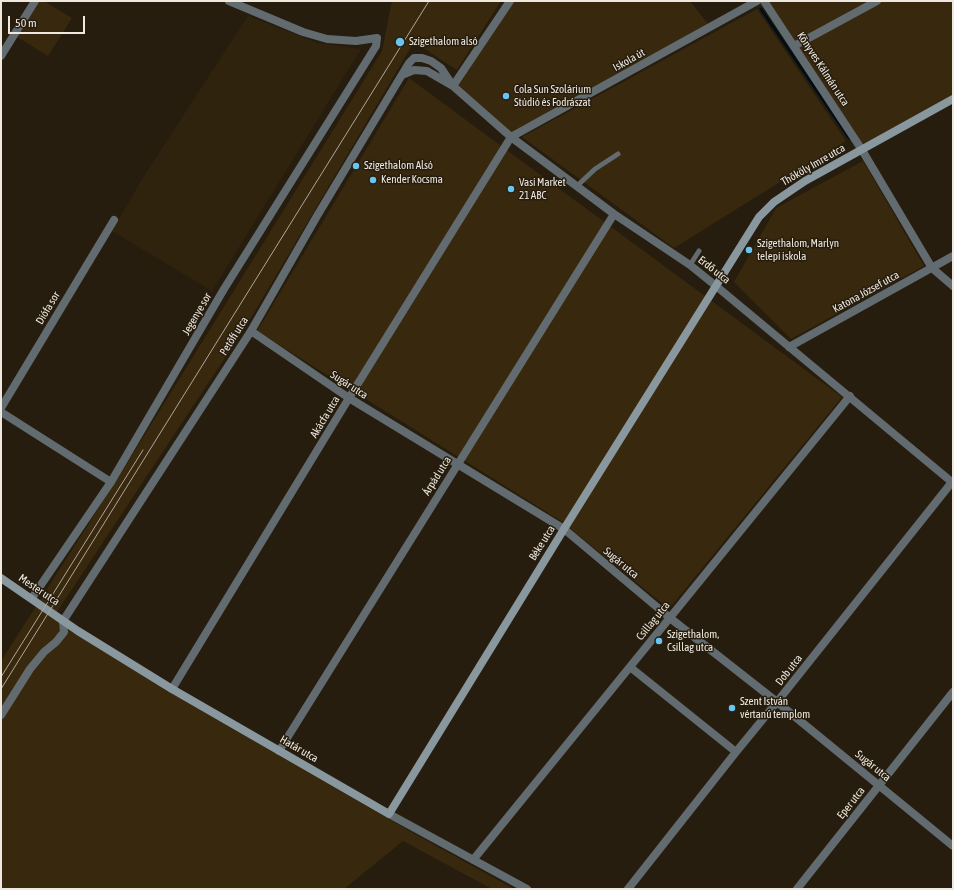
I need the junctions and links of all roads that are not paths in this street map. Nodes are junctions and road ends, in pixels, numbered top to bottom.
1 (36, 1) edge
2 (229, 1) edge
3 (510, 1) edge
4 (757, 1) edge
5 (764, 1) edge
6 (877, 1) edge
7 (794, 46) junction
8 (1, 56) edge
9 (411, 60) joint
10 (401, 76) junction
11 (453, 86) junction
12 (953, 99) edge
13 (511, 137) junction
14 (862, 150) junction
15 (618, 154) dead end
16 (577, 186) junction
17 (614, 214) junction
18 (114, 220) dead end
19 (699, 251) dead end
20 (953, 256) edge
21 (690, 265) junction
22 (932, 268) junction
23 (716, 286) junction
24 (953, 286) edge
25 (251, 331) junction
26 (789, 347) junction
27 (850, 396) junction
28 (349, 398) junction
29 (1, 408) edge
30 (1, 412) edge
31 (457, 465) junction
32 (111, 482) junction
33 (952, 483) edge
34 (564, 529) junction
35 (1, 578) edge
36 (32, 598) junction
37 (670, 618) junction
38 (63, 621) junction
39 (630, 667) junction
40 (172, 689) junction
41 (953, 692) edge
42 (777, 702) junction
43 (1, 715) edge
44 (279, 751) junction
45 (736, 752) junction
46 (879, 785) junction
47 (389, 814) junction
48 (953, 846) edge
49 (474, 860) junction
50 (528, 889) edge
51 (628, 889) edge
52 (797, 889) edge

1 - 8 street
2 - 32 street, Jegenye sor
3 - 11 street
4 - 13 street, Iskola út
5 - 7 street, Könyves Kálmán utca
6 - 7 street
7 - 14 street, Könyves Kálmán utca
9 - 10 street, Petőfi utca
9 - 11 street, Erdő utca
10 - 11 street, Erdő utca
10 - 25 street, Petőfi utca
11 - 13 street, Erdő utca
12 - 14 street, Thököly Imre utca
13 - 16 street, Erdő utca
13 - 28 street, Akácfa utca
14 - 22 street, Könyves Kálmán utca
14 - 23 street, Thököly Imre utca
15 - 16 lane
16 - 17 street, Erdő utca
17 - 21 street, Erdő utca
17 - 31 street, Árpád utca
18 - 29 street, Diófa sor
19 - 21 lane
20 - 22 street, Katona József utca
21 - 23 street, Erdő utca
22 - 24 street, Könyves Kálmán utca
22 - 26 street, Katona József utca
23 - 26 street, Erdő utca
23 - 34 street, Béke utca
25 - 28 street, Sugár utca
25 - 38 street, Petőfi utca
26 - 27 street, Erdő utca
27 - 33 street, Erdő utca
27 - 37 street, Csillag utca
28 - 31 street, Sugár utca
28 - 40 street, Akácfa utca
30 - 32 street
31 - 34 street, Sugár utca
31 - 44 street, Árpád utca
32 - 36 street, Jegenye sor
33 - 42 street, Dob utca
34 - 37 street, Sugár utca
34 - 47 street, Béke utca
35 - 36 street, Mester utca
36 - 38 street, Mester utca
37 - 39 street, Csillag utca
37 - 42 street, Sugár utca
38 - 40 street, Határ utca
38 - 43 street, Petőfi utca
39 - 45 street
39 - 49 street, Csillag utca
40 - 44 street, Határ utca
41 - 46 street, Eper utca
42 - 45 street, Dob utca
42 - 46 street, Sugár utca
44 - 47 street, Határ utca
45 - 51 street, Dob utca
46 - 48 street, Sugár utca
46 - 52 street, Eper utca
47 - 49 street, Határ utca
49 - 50 street, Határ utca

